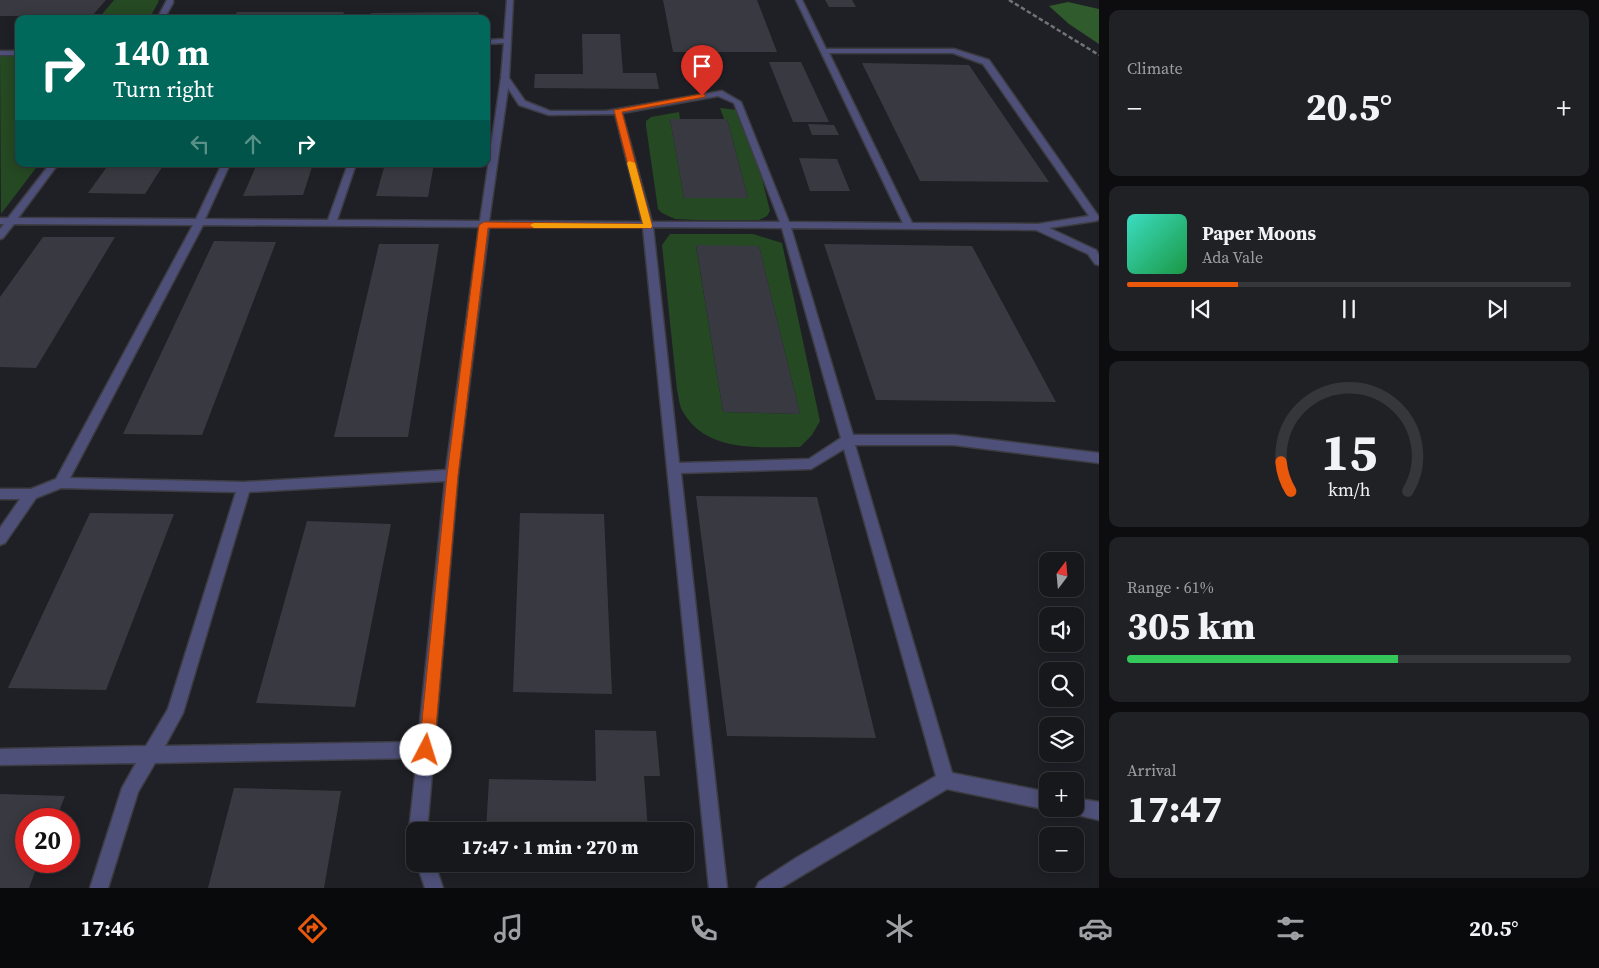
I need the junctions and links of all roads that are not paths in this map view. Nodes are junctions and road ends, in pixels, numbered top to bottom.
1 (170, 0) edge
2 (510, 0) edge
3 (799, 0) edge
4 (162, 15) edge
5 (507, 41) junction
6 (490, 42) edge
7 (824, 51) junction
8 (0, 53) edge
9 (15, 53) edge
10 (505, 78) junction
11 (618, 110) junction
12 (51, 167) edge
13 (225, 167) edge
14 (351, 167) edge
15 (5, 221) edge
16 (198, 223) junction
17 (331, 224) junction
18 (484, 225) junction
19 (648, 226) junction
20 (786, 226) junction
21 (909, 226) junction
22 (1038, 227) junction
23 (0, 236) edge
24 (1099, 262) edge
25 (848, 440) junction
26 (1099, 458) edge
27 (674, 468) junction
28 (452, 475) junction
29 (61, 483) junction
30 (244, 487) junction
31 (0, 494) edge
32 (31, 494) junction
33 (0, 539) edge
34 (426, 750) junction
35 (150, 756) junction
36 (0, 758) edge
37 (946, 780) junction
38 (1039, 799) edge
39 (1084, 808) edge
40 (1099, 811) edge
41 (419, 822) edge
42 (429, 872) edge
43 (99, 888) edge
44 (434, 888) edge
45 (718, 888) edge
46 (765, 888) edge

1 - 4 street
2 - 5 street
3 - 7 street
5 - 6 street
5 - 10 street
7 - 21 street
7 - 22 street
8 - 9 street
10 - 11 street
10 - 18 street
11 - 19 street
11 - 20 street
12 - 15 street
13 - 16 street
14 - 17 street
15 - 16 street
15 - 23 street
16 - 17 street
16 - 29 street
17 - 18 street
18 - 19 street
18 - 28 street
19 - 20 street
19 - 27 street
20 - 21 street
20 - 25 street
21 - 22 street
22 - 24 street
25 - 26 street
25 - 27 street
25 - 37 street
27 - 45 street
28 - 30 street
28 - 34 street
29 - 30 street
29 - 32 street
30 - 35 street
31 - 32 street
32 - 33 street
34 - 35 street
34 - 41 street
35 - 36 street
35 - 43 street
37 - 38 street
37 - 46 street
39 - 40 street
42 - 44 street

